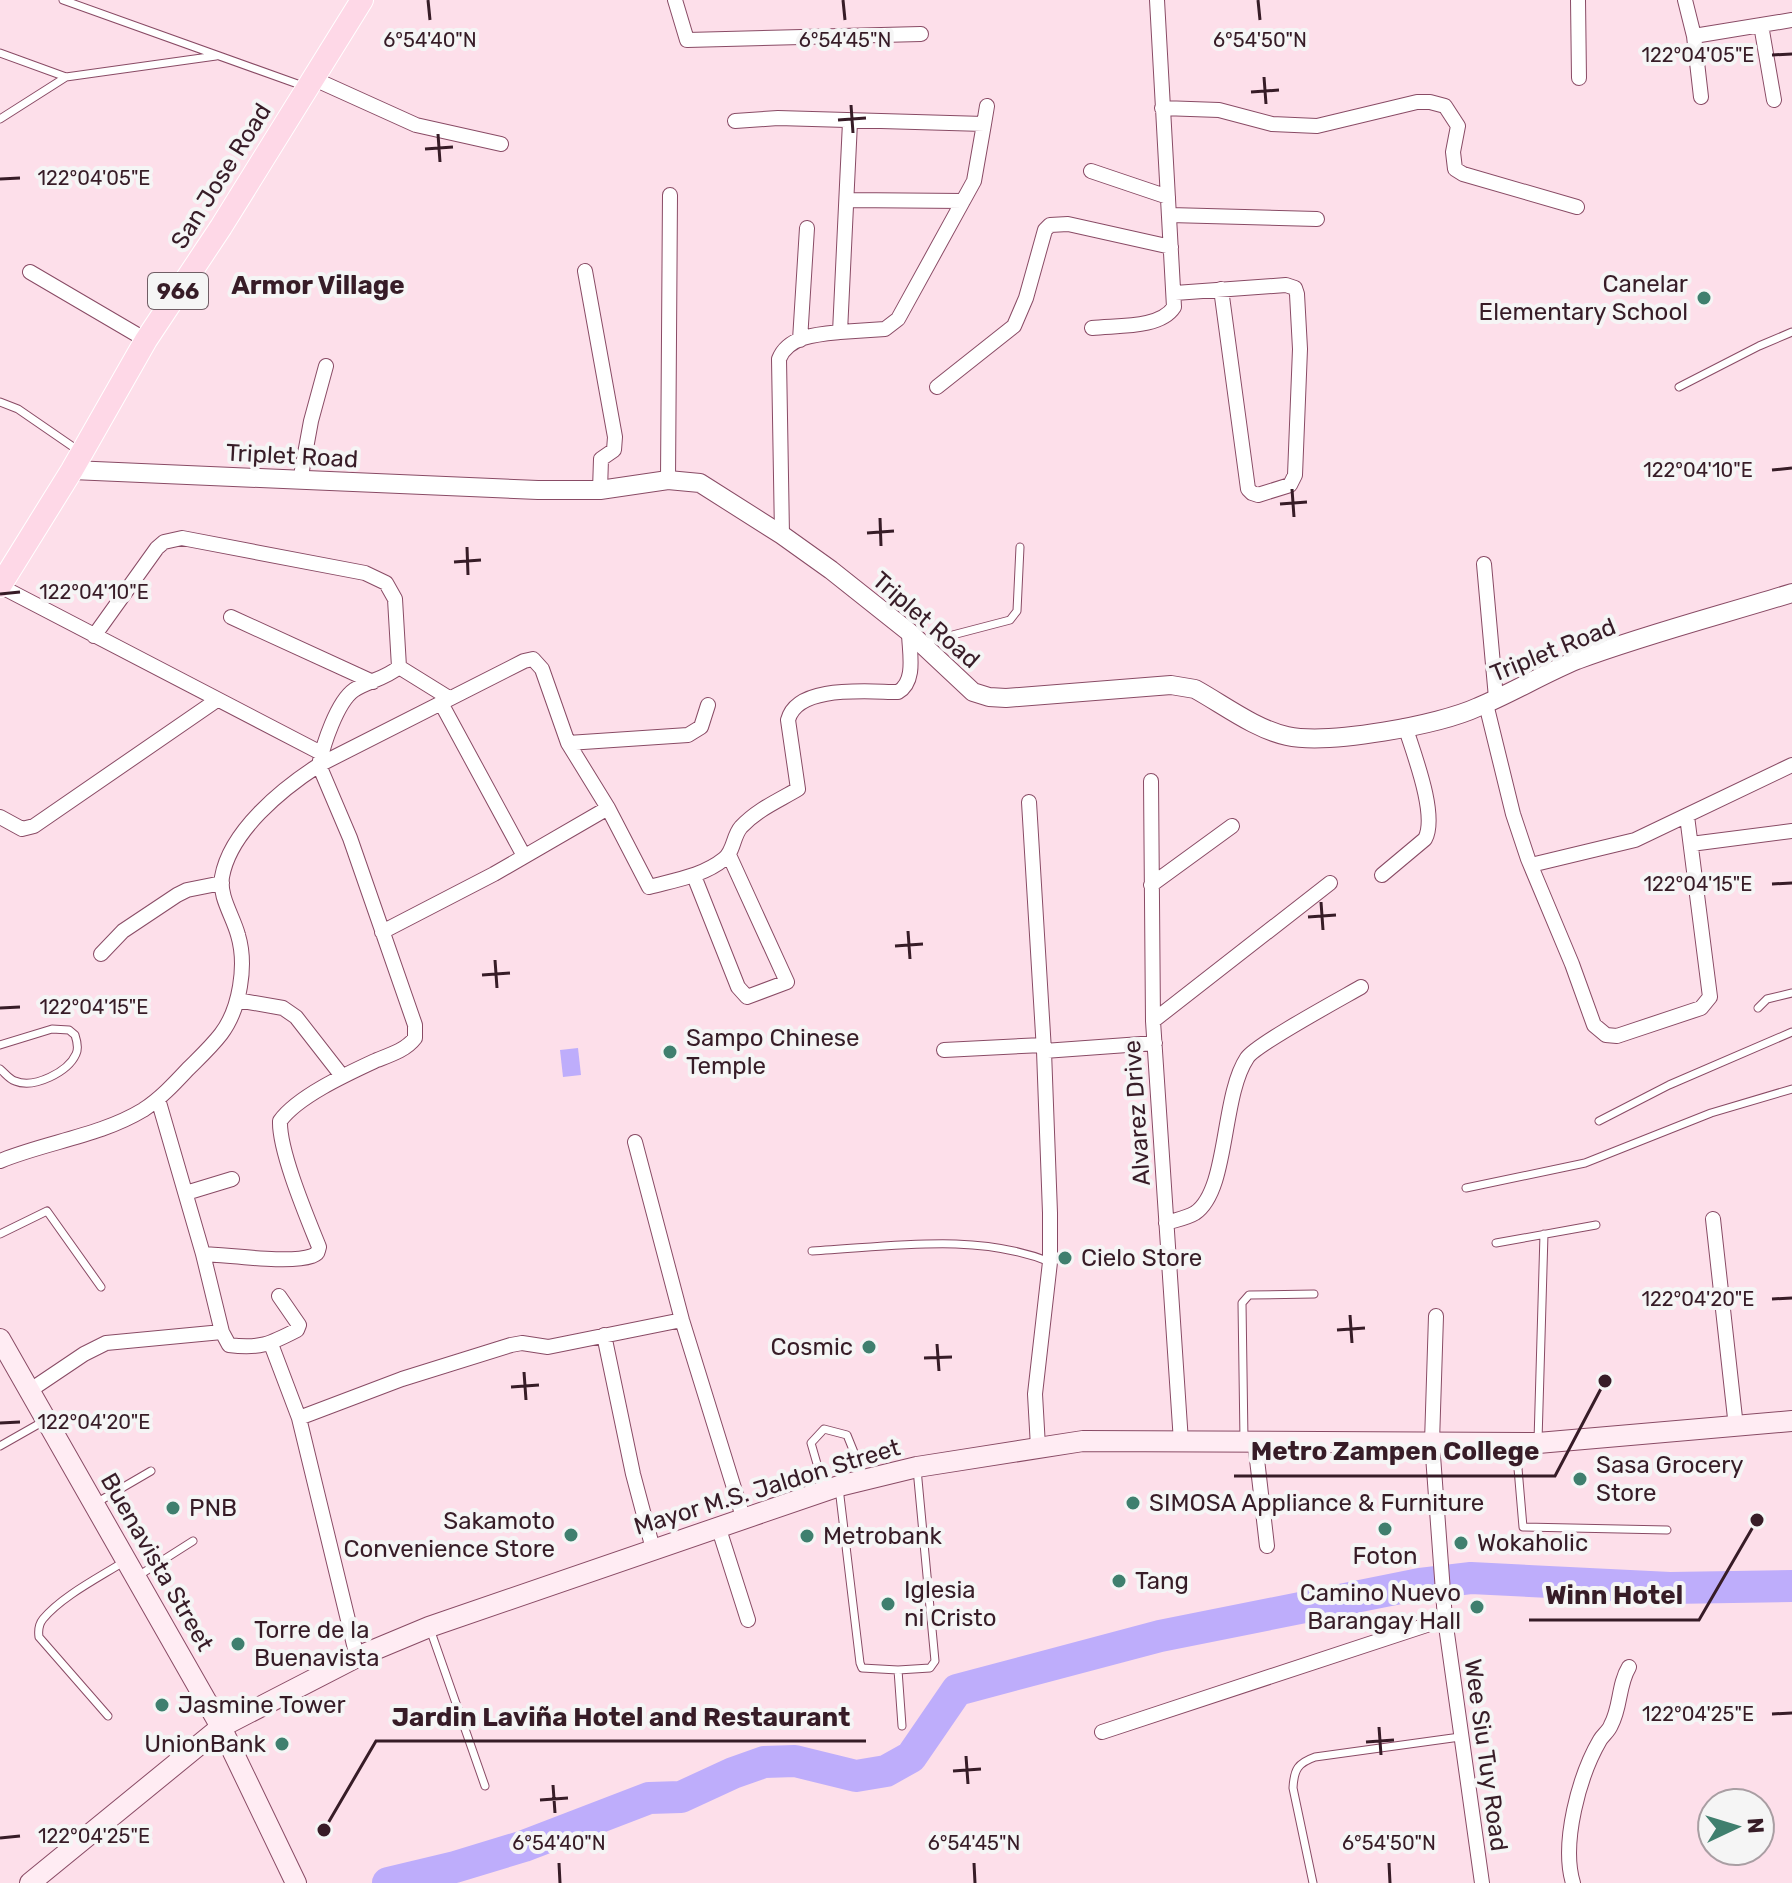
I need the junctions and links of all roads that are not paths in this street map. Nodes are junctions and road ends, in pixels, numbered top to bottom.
1 (63, 0) edge
2 (362, 0) edge
3 (675, 0) edge
4 (1157, 0) edge
5 (1578, 0) edge
6 (1685, 0) edge
7 (1792, 20) edge
8 (1761, 25) junction
9 (921, 34) dead end
10 (1694, 36) junction
11 (0, 53) edge
12 (221, 55) junction
13 (66, 77) junction
14 (1579, 78) dead end
15 (310, 82) junction
16 (1701, 97) dead end
17 (1774, 100) dead end
18 (987, 106) dead end
19 (1162, 108) junction
20 (0, 119) edge
21 (735, 121) dead end
22 (850, 122) junction
23 (984, 124) junction
24 (501, 144) dead end
25 (1091, 171) dead end
26 (670, 195) dead end
27 (1168, 197) junction
28 (847, 200) junction
29 (963, 201) junction
30 (1577, 207) dead end
31 (1170, 215) junction
32 (1317, 219) dead end
33 (807, 228) dead end
34 (1171, 247) junction
35 (585, 271) dead end
36 (30, 272) dead end
37 (1221, 289) junction
38 (1175, 293) junction
39 (1092, 328) dead end
40 (840, 332) junction
41 (1792, 332) edge
42 (146, 340) junction
43 (800, 340) junction
44 (326, 366) dead end
45 (937, 387) dead end
46 (1679, 387) dead end
47 (0, 402) edge
48 (76, 461) junction
49 (668, 480) junction
50 (300, 481) junction
51 (600, 490) junction
52 (782, 535) junction
53 (1020, 547) dead end
54 (1484, 564) dead end
55 (0, 586) edge
56 (1792, 593) edge
57 (231, 617) dead end
58 (94, 636) junction
59 (915, 637) junction
60 (399, 667) junction
61 (373, 682) junction
62 (217, 700) junction
63 (445, 701) junction
64 (1491, 701) junction
65 (708, 705) dead end
66 (1405, 726) junction
67 (568, 743) junction
68 (320, 759) junction
69 (1792, 765) edge
70 (1151, 781) dead end
71 (1029, 802) dead end
72 (608, 808) junction
73 (1687, 816) junction
74 (0, 817) edge
75 (1232, 826) dead end
76 (1792, 831) edge
77 (1691, 844) junction
78 (729, 855) junction
79 (524, 856) junction
80 (1531, 865) junction
81 (1382, 875) dead end
82 (694, 876) junction
83 (222, 883) junction
84 (1330, 883) dead end
85 (1151, 885) junction
86 (382, 932) junction
87 (101, 954) dead end
88 (1361, 987) dead end
89 (1792, 993) edge
90 (237, 1000) junction
91 (1758, 1008) dead end
92 (1153, 1021) junction
93 (1792, 1032) edge
94 (1155, 1043) junction
95 (0, 1045) edge
96 (1044, 1048) junction
97 (944, 1050) dead end
98 (0, 1069) edge
99 (342, 1076) junction
100 (1792, 1089) edge
101 (158, 1099) junction
102 (1599, 1121) dead end
103 (635, 1142) dead end
104 (0, 1161) edge
105 (232, 1179) dead end
106 (1466, 1188) dead end
107 (186, 1193) junction
108 (1713, 1219) dead end
109 (1166, 1223) junction
110 (1596, 1225) dead end
111 (0, 1234) edge
112 (1544, 1234) junction
113 (1496, 1243) dead end
114 (812, 1251) dead end
115 (203, 1254) junction
116 (1050, 1262) junction
117 (101, 1287) dead end
118 (1314, 1294) dead end
119 (279, 1296) dead end
120 (1436, 1316) dead end
121 (682, 1320) junction
122 (222, 1332) junction
123 (604, 1335) junction
124 (0, 1339) edge
125 (271, 1344) junction
126 (29, 1391) junction
127 (299, 1418) junction
128 (46, 1420) junction
129 (1792, 1421) edge
130 (1736, 1427) junction
131 (1181, 1442) junction
132 (1250, 1442) junction
133 (1432, 1442) junction
134 (1516, 1443) junction
135 (1538, 1443) junction
136 (0, 1446) edge
137 (1038, 1447) junction
138 (917, 1467) junction
139 (151, 1471) dead end
140 (865, 1478) junction
141 (832, 1488) junction
142 (94, 1505) junction
143 (743, 1517) junction
144 (718, 1526) junction
145 (1667, 1530) dead end
146 (193, 1541) dead end
147 (1267, 1546) dead end
148 (653, 1549) junction
149 (132, 1568) junction
150 (1445, 1619) junction
151 (748, 1620) dead end
152 (429, 1627) junction
153 (357, 1657) junction
154 (1629, 1667) dead end
155 (898, 1670) junction
156 (108, 1716) dead end
157 (902, 1726) dead end
158 (221, 1727) junction
159 (1102, 1732) dead end
160 (1460, 1737) junction
161 (485, 1786) dead end
162 (44, 1879) edge
163 (296, 1883) edge
164 (1313, 1883) edge
165 (1482, 1883) edge
166 (1573, 1883) edge

1 - 12 lane
2 - 15 main road, San Jose Road / 966
3 - 9 street
4 - 19 street
5 - 14 street
6 - 10 street
7 - 8 street
8 - 10 street
8 - 17 street
10 - 16 street
11 - 13 lane
12 - 13 lane
12 - 15 lane
13 - 20 lane
15 - 24 street
15 - 42 main road, San Jose Road / 966
18 - 23 street
19 - 27 street
19 - 30 street
21 - 22 street
22 - 23 street
22 - 28 street
23 - 29 street
25 - 27 street
26 - 49 street
27 - 31 street
28 - 29 street
28 - 40 street
29 - 40 street
31 - 32 street
31 - 34 street
33 - 43 street
34 - 38 street
34 - 45 street
35 - 51 street
36 - 42 street
37 - 37 street
37 - 38 street
38 - 39 street
40 - 43 street
41 - 46 lane
42 - 48 main road, San Jose Road / 966
43 - 52 street
44 - 50 street
47 - 48 lane
48 - 50 street, Triplet Road
48 - 55 main road, San Jose Road / 966
49 - 51 street, Triplet Road
49 - 52 street, Triplet Road
50 - 51 street, Triplet Road
52 - 59 street, Triplet Road
53 - 59 lane
54 - 64 street
55 - 58 street
56 - 64 street, Triplet Road
57 - 61 street
58 - 60 street
58 - 62 street
59 - 66 street, Triplet Road
59 - 78 street
60 - 61 street
60 - 63 street
61 - 68 street
62 - 68 street
62 - 74 street
63 - 67 street
63 - 68 street
63 - 79 street
64 - 66 street, Triplet Road
64 - 80 street
65 - 67 street
66 - 81 street
67 - 72 street
68 - 83 street
68 - 86 street
69 - 73 street
70 - 85 street, Alvarez Drive
71 - 96 street
72 - 79 street
72 - 82 street
73 - 77 street
73 - 80 street
75 - 85 street
76 - 77 street
77 - 80 street
78 - 82 street
78 - 82 street
79 - 86 street
83 - 87 street
83 - 90 street
84 - 92 street
85 - 92 street, Alvarez Drive
86 - 99 street
88 - 109 street
89 - 91 lane
90 - 99 street
90 - 101 street
92 - 94 street, Alvarez Drive
93 - 102 lane
94 - 96 street
94 - 109 street, Alvarez Drive
95 - 98 lane
96 - 97 street
96 - 116 street
99 - 115 street
100 - 106 lane
101 - 104 street
101 - 107 street
103 - 121 street
105 - 107 street
107 - 115 street
108 - 130 street
109 - 131 street, Alvarez Drive
110 - 112 lane
111 - 117 lane
112 - 113 lane
112 - 135 lane
114 - 116 lane
115 - 122 street
116 - 137 street
118 - 132 lane
119 - 125 street
120 - 133 street, Wee Siu Tuy Road
121 - 123 street
121 - 143 street
122 - 125 street
122 - 126 street
123 - 127 street
123 - 148 street
124 - 126 main road, Buenavista Street
125 - 127 street
126 - 128 main road, Buenavista Street
127 - 153 street
128 - 136 lane
128 - 142 main road, Buenavista Street
129 - 130 main road, Mayor M.S. Jaldon Street
130 - 135 main road, Mayor M.S. Jaldon Street
131 - 132 main road, Mayor M.S. Jaldon Street
131 - 137 main road, Mayor M.S. Jaldon Street
132 - 133 main road, Mayor M.S. Jaldon Street
132 - 147 street
133 - 134 main road, Mayor M.S. Jaldon Street
133 - 150 street, Wee Siu Tuy Road
134 - 135 main road, Mayor M.S. Jaldon Street
134 - 145 lane
137 - 138 main road, Mayor M.S. Jaldon Street
138 - 140 main road, Mayor M.S. Jaldon Street
138 - 155 lane
139 - 142 lane
140 - 141 main road, Mayor M.S. Jaldon Street
140 - 141 lane
141 - 143 main road, Mayor M.S. Jaldon Street
141 - 155 lane
142 - 149 main road, Buenavista Street
143 - 144 main road, Mayor M.S. Jaldon Street
144 - 148 main road, Mayor M.S. Jaldon Street
144 - 151 street
146 - 149 lane
148 - 152 main road, Mayor M.S. Jaldon Street
149 - 156 lane
149 - 158 main road, Buenavista Street
150 - 159 street
150 - 160 street, Wee Siu Tuy Road
152 - 153 main road, Mayor M.S. Jaldon Street
152 - 161 lane
153 - 158 main road, Mayor M.S. Jaldon Street
154 - 166 street
155 - 157 lane
158 - 162 main road, Mayor M.S. Jaldon Street
158 - 163 main road, Buenavista Street
160 - 164 lane
160 - 165 street, Wee Siu Tuy Road

